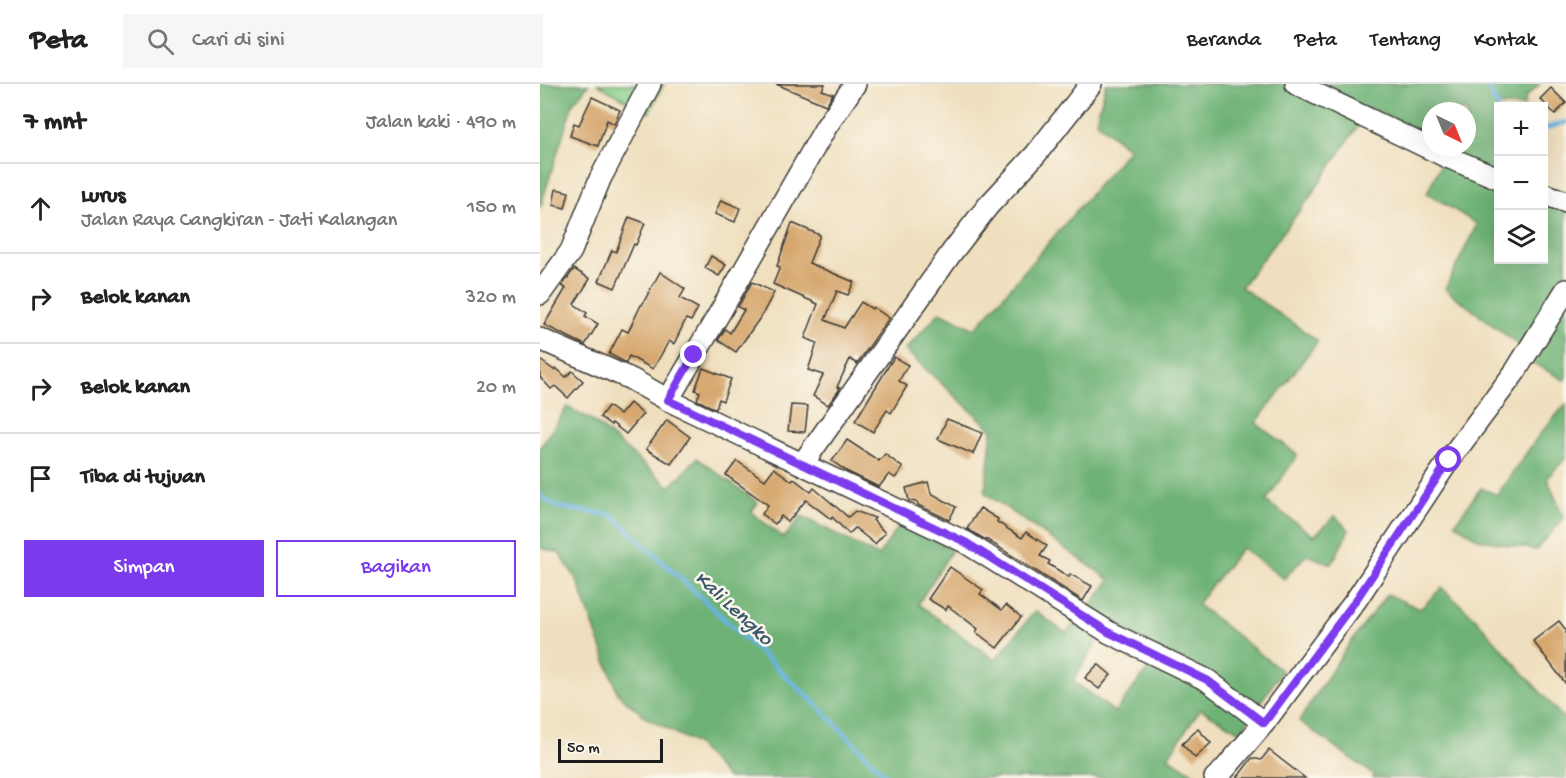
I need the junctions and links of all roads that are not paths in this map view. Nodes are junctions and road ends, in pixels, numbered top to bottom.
1 (650, 84) edge
2 (855, 84) edge
3 (1091, 84) edge
4 (1296, 84) edge
5 (1494, 176) edge
6 (1548, 195) edge
7 (1566, 202) edge
8 (1566, 290) edge
9 (540, 294) edge
10 (540, 339) edge
11 (668, 400) junction
12 (803, 463) junction
13 (1264, 723) junction
14 (1223, 776) edge

1 - 9 street
2 - 11 street
3 - 12 street
4 - 5 street
6 - 7 street
8 - 13 street
10 - 11 street
11 - 12 street
12 - 13 street
13 - 14 street

